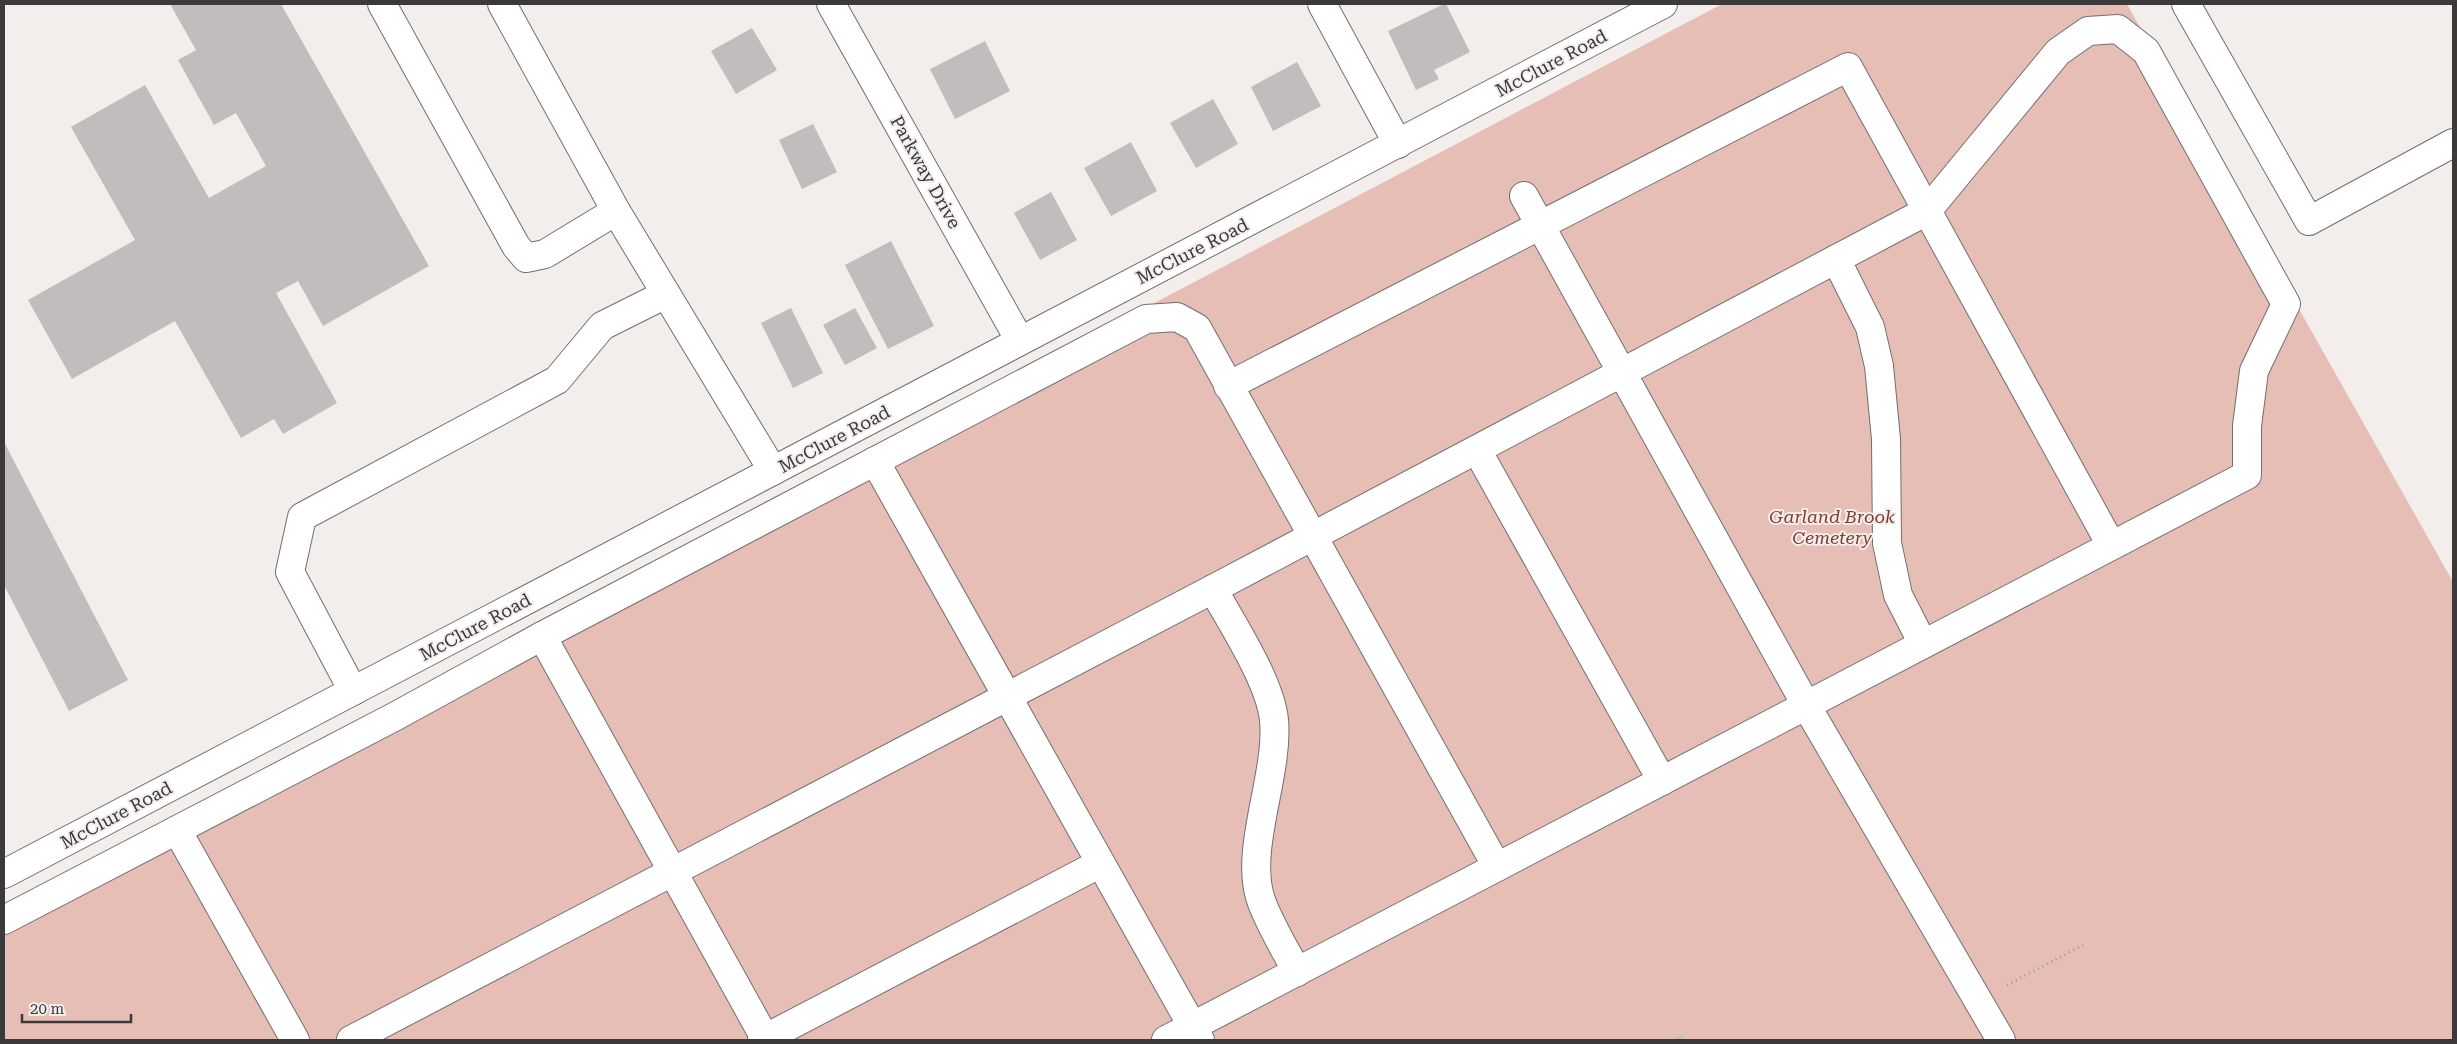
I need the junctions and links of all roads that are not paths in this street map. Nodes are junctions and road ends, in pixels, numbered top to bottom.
1 (382, 4) edge
2 (502, 4) edge
3 (831, 4) edge
4 (1322, 4) edge
5 (1663, 4) edge
6 (2186, 4) edge
7 (2453, 143) edge
8 (1398, 144) junction
9 (1524, 196) dead end
10 (616, 211) junction
11 (1927, 211) junction
12 (1540, 225) junction
13 (1836, 259) junction
14 (666, 294) junction
15 (1020, 341) junction
16 (1622, 373) junction
17 (1228, 386) junction
18 (1477, 450) junction
19 (875, 461) junction
20 (773, 470) junction
21 (1312, 537) junction
22 (2111, 545) junction
23 (1213, 589) junction
24 (542, 636) junction
25 (1923, 644) junction
26 (353, 691) junction
27 (1007, 697) junction
28 (1806, 706) junction
29 (1662, 781) junction
30 (177, 830) junction
31 (1100, 864) junction
32 (1497, 867) junction
33 (673, 872) junction
34 (4, 874) edge
35 (4, 920) edge
36 (1297, 972) junction
37 (1196, 1033) edge
38 (295, 1040) edge
39 (351, 1040) edge
40 (764, 1040) edge
41 (1166, 1040) edge
42 (2001, 1040) edge

1 - 10 street
2 - 10 street
3 - 15 street, Parkway Drive
4 - 8 street
5 - 8 street, McClure Road
6 - 7 street
8 - 15 street, McClure Road
9 - 12 street
10 - 14 street
11 - 12 street
11 - 13 street
11 - 22 street
11 - 22 street
12 - 16 street
12 - 17 street
13 - 16 street
13 - 25 street
14 - 20 street
14 - 26 street
15 - 20 street, McClure Road
16 - 18 street
16 - 28 street
17 - 19 street
17 - 21 street
18 - 21 street
18 - 29 street
19 - 24 street
19 - 27 street
20 - 26 street, McClure Road
21 - 23 street
21 - 32 street
22 - 25 street
23 - 27 street
23 - 36 street
24 - 30 street
24 - 33 street
25 - 28 street
26 - 34 street, McClure Road
27 - 31 street
27 - 33 street
28 - 29 street
28 - 42 street
29 - 32 street
30 - 35 street
30 - 38 street
31 - 37 street
31 - 40 street
32 - 36 street
33 - 39 street
33 - 40 street
36 - 37 street
37 - 41 street

